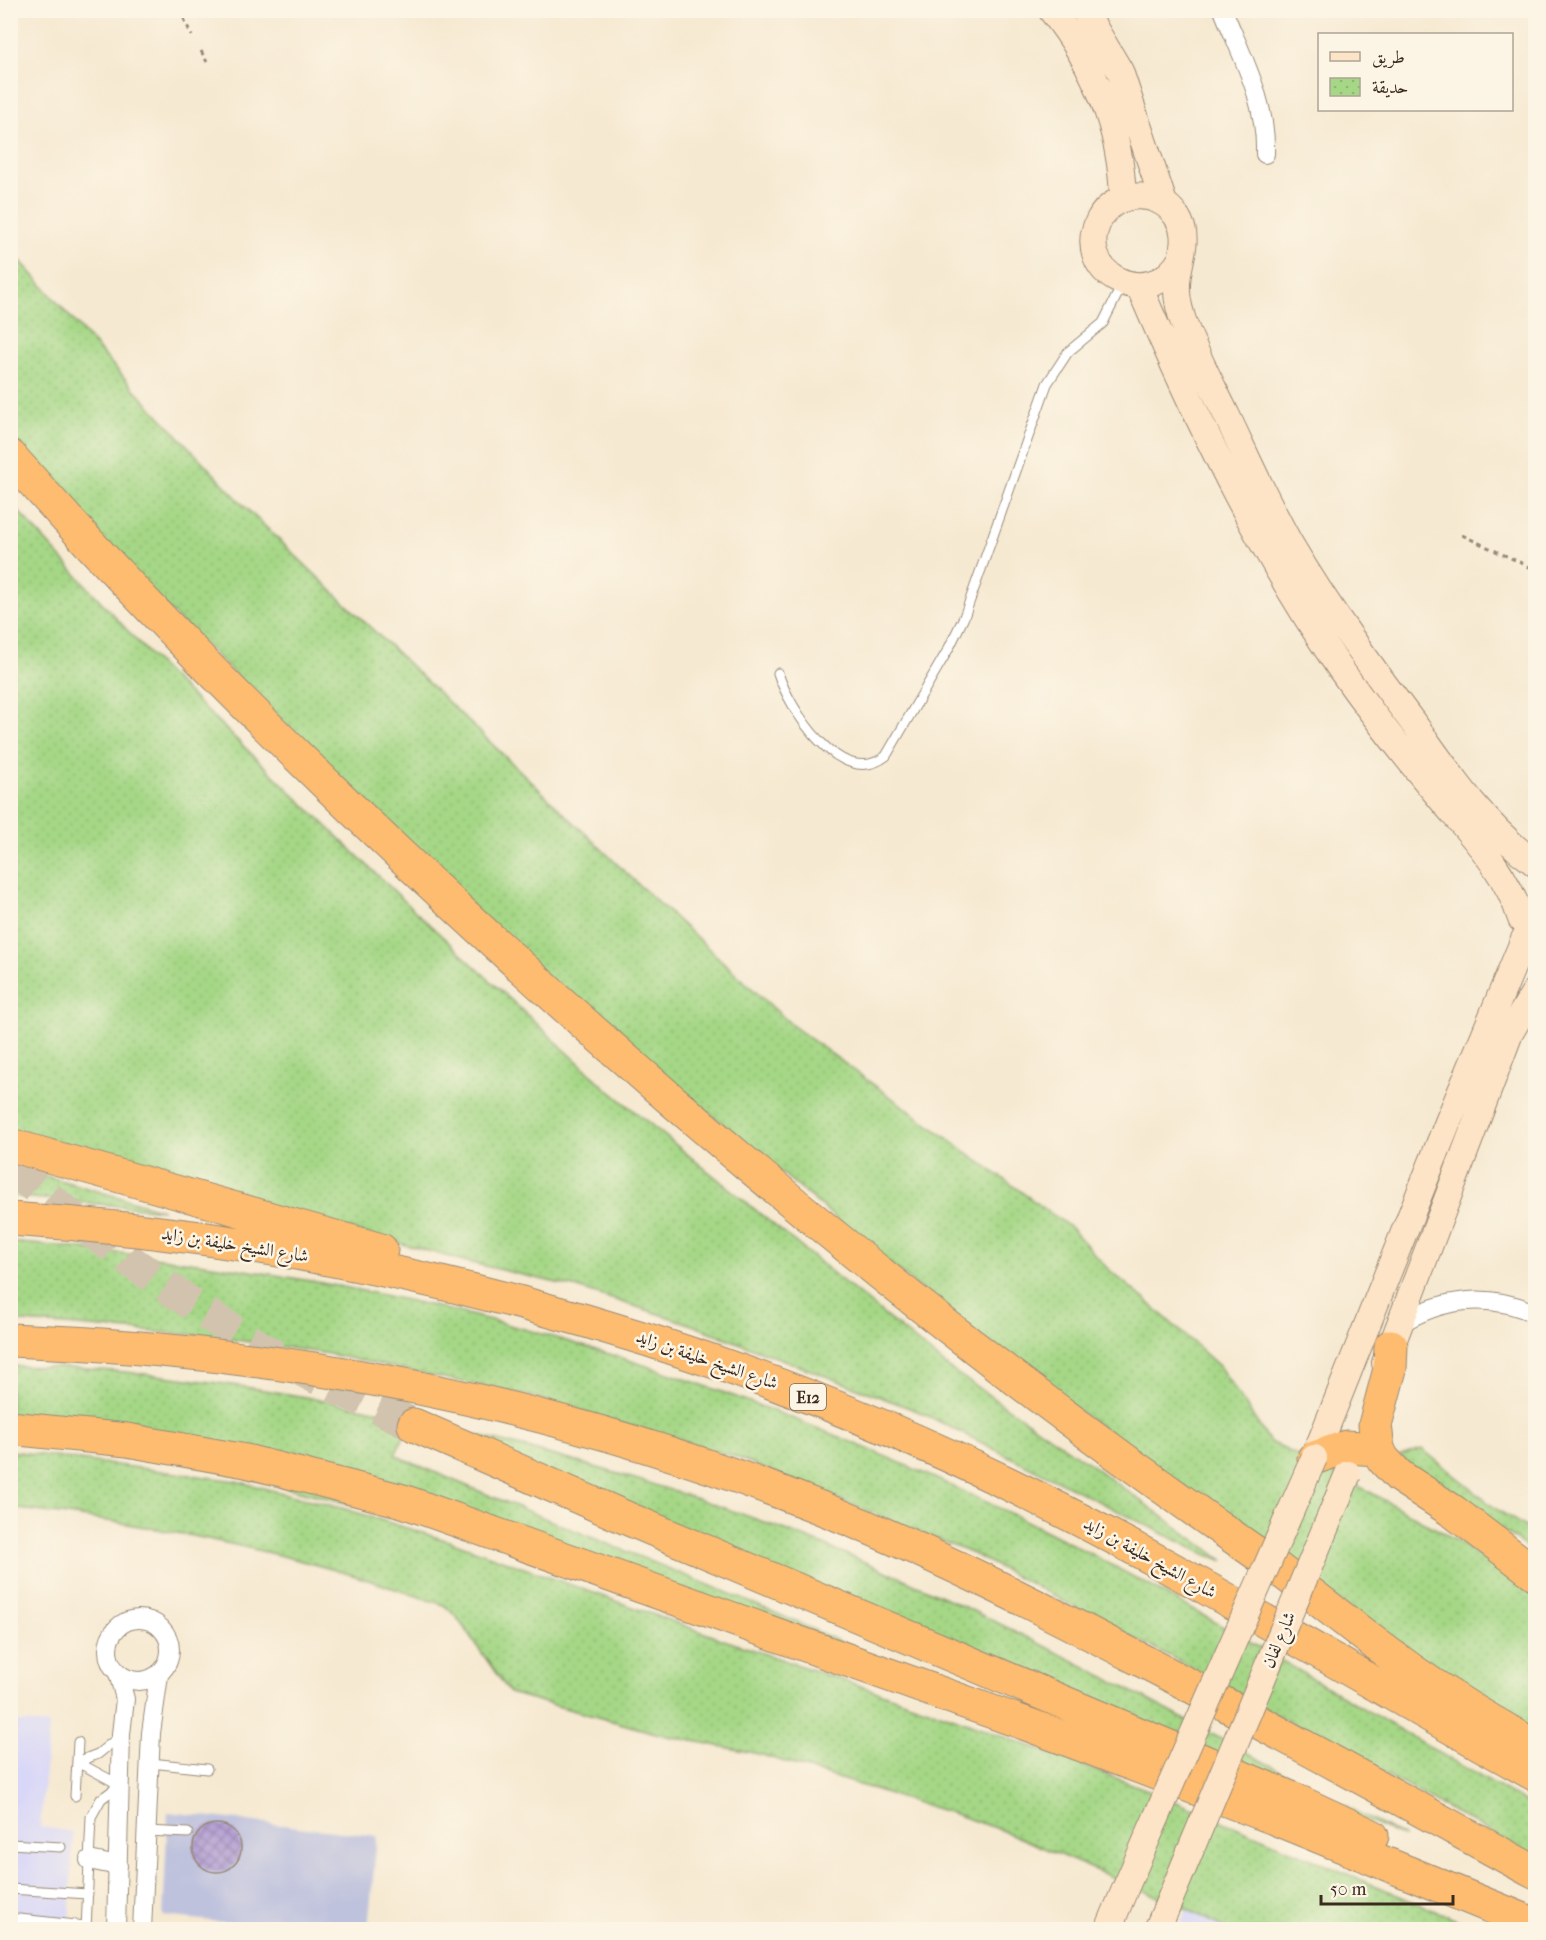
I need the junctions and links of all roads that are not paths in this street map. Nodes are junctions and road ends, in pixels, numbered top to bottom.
1 (1051, 10) edge
2 (1084, 10) edge
3 (1222, 10) edge
4 (1265, 154) dead end
5 (1123, 198) junction
6 (1164, 203) junction
7 (1181, 259) junction
8 (1131, 285) junction
9 (10, 456) edge
10 (778, 673) dead end
11 (1536, 864) edge
12 (1536, 891) edge
13 (1527, 937) edge
14 (1536, 989) edge
15 (10, 1145) edge
16 (10, 1219) edge
17 (561, 1312) junction
18 (1536, 1314) edge
19 (1394, 1335) junction
20 (10, 1340) edge
21 (414, 1425) tunnel mouth
22 (10, 1428) edge
23 (1361, 1456) junction
24 (1314, 1458) junction
25 (1536, 1574) edge
26 (118, 1673) junction
27 (159, 1675) junction
28 (121, 1734) junction
29 (78, 1742) dead end
30 (1536, 1747) edge
31 (77, 1762) junction
32 (151, 1763) junction
33 (207, 1769) dead end
34 (1536, 1775) edge
35 (120, 1785) junction
36 (75, 1796) dead end
37 (147, 1832) junction
38 (188, 1833) dead end
39 (10, 1844) edge
40 (62, 1847) dead end
41 (89, 1860) junction
42 (118, 1866) junction
43 (1536, 1873) edge
44 (10, 1888) edge
45 (88, 1894) junction
46 (1536, 1914) edge
47 (10, 1918) edge
48 (1162, 1919) edge
49 (1536, 1925) edge
50 (145, 1926) edge
51 (86, 1928) edge
52 (116, 1929) edge
53 (780, 1929) edge
54 (791, 1929) edge
55 (1108, 1929) edge

1 - 5 street
2 - 6 street
3 - 4 street
5 - 6 street
5 - 8 street
6 - 7 street
7 - 8 street
7 - 11 street
8 - 10 lane
8 - 13 street
9 - 30 highway
12 - 13 street
13 - 24 street
14 - 19 street
15 - 17 highway
16 - 17 highway, شارع الشيخ خليفة بن زايد / E12
17 - 34 highway, شارع الشيخ خليفة بن زايد / E12
18 - 19 street
19 - 23 highway
20 - 43 highway
21 - 46 highway
22 - 49 highway
23 - 24 highway
23 - 25 highway
23 - 48 street, شارع لفان, bridge
24 - 55 street, bridge
26 - 27 street
26 - 27 street
26 - 28 street
27 - 32 street
28 - 31 lane
28 - 35 street
29 - 31 lane
31 - 35 lane
31 - 36 lane
32 - 33 lane
32 - 37 street
35 - 41 lane
35 - 42 street
37 - 38 lane
37 - 50 street
39 - 40 lane
41 - 42 street
41 - 45 lane
42 - 52 street
44 - 45 lane
45 - 51 lane
47 - 51 lane
53 - 54 lane

